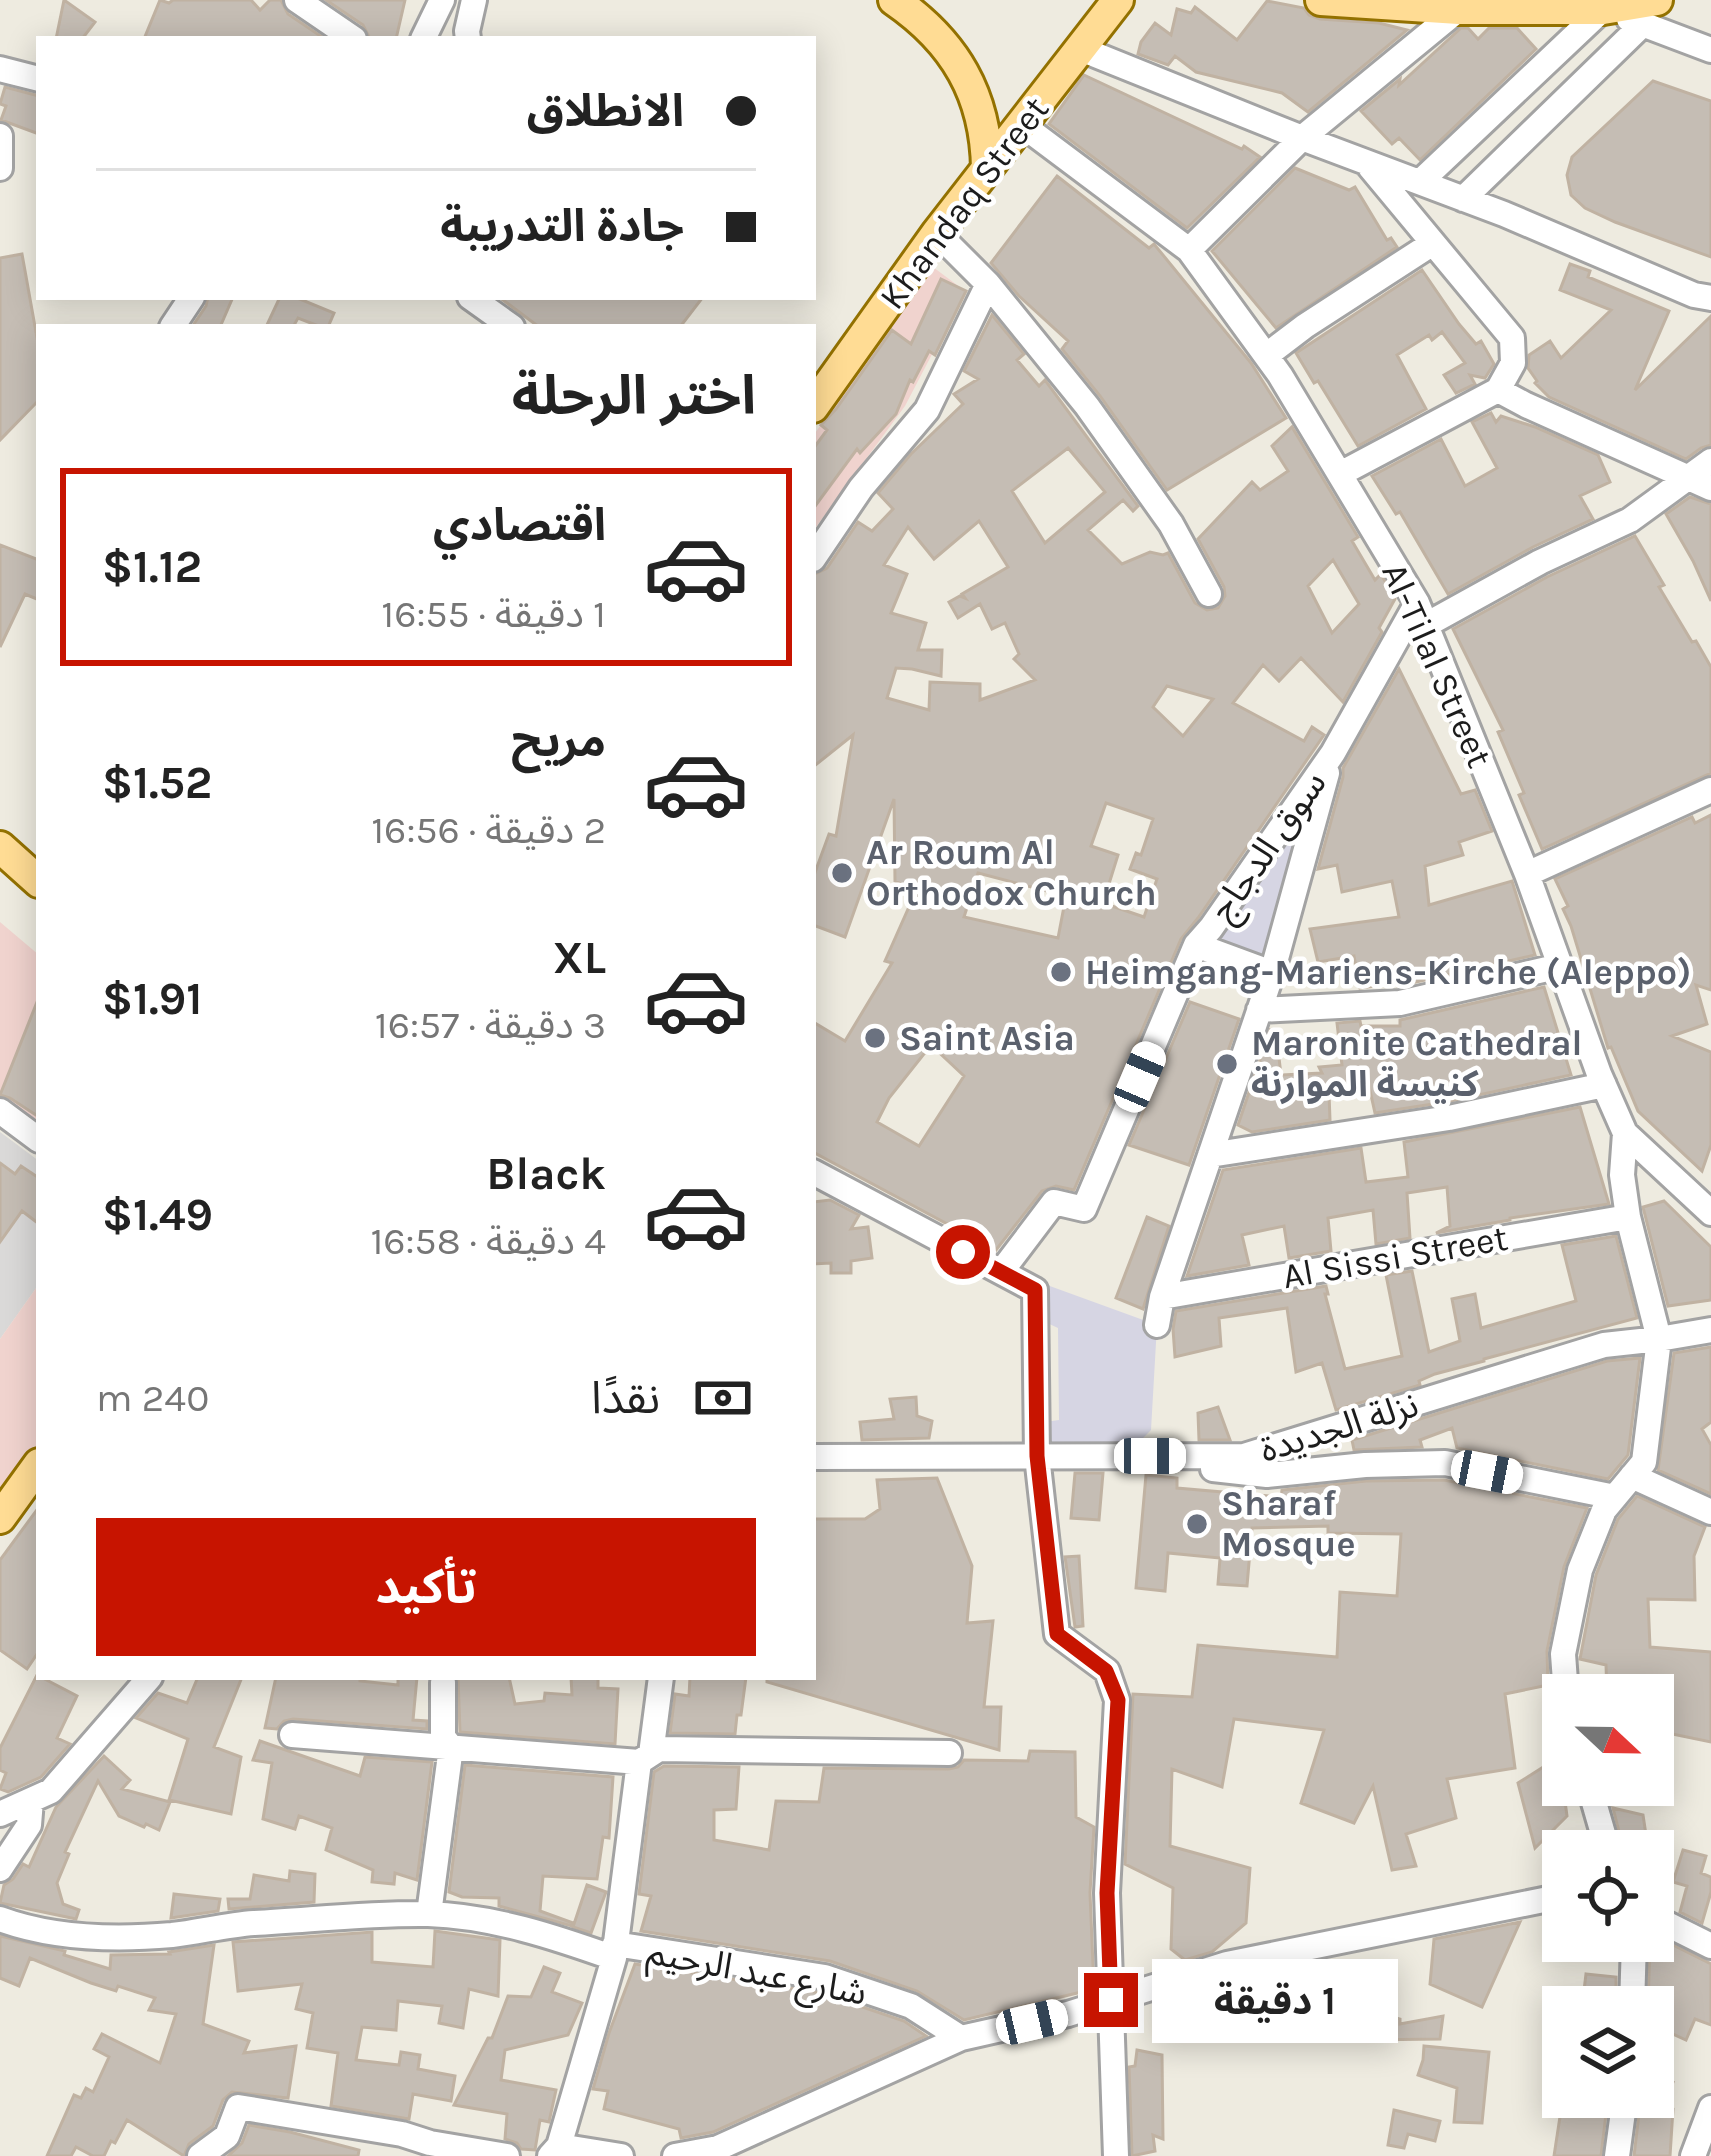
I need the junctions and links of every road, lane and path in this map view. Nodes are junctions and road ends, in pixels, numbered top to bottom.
1 (297, 0) edge
2 (442, 0) edge
3 (474, 0) edge
4 (894, 0) edge
5 (1118, 0) edge
6 (1321, 0) edge
7 (1594, 5) edge
8 (1459, 10) junction
9 (1650, 12) edge
10 (350, 36) edge
11 (424, 36) edge
12 (468, 36) edge
13 (1081, 50) junction
14 (1711, 50) edge
15 (0, 69) edge
16 (36, 78) edge
17 (1021, 124) junction
18 (0, 136) edge
19 (1302, 138) junction
20 (1366, 163) junction
21 (0, 169) edge
22 (987, 169) junction
23 (1420, 182) junction
24 (1463, 199) junction
25 (938, 233) junction
26 (1433, 243) junction
27 (1190, 250) junction
28 (988, 284) junction
29 (1711, 298) edge
30 (474, 300) edge
31 (508, 324) edge
32 (1267, 356) junction
33 (1498, 390) junction
34 (816, 403) edge
35 (1711, 460) edge
36 (1340, 473) junction
37 (1699, 483) edge
38 (816, 555) edge
39 (1209, 594) dead end
40 (1422, 614) junction
41 (1333, 752) junction
42 (1711, 790) edge
43 (0, 847) edge
44 (1527, 874) junction
45 (36, 879) edge
46 (1196, 945) junction
47 (1560, 966) junction
48 (1272, 974) junction
49 (1259, 1010) junction
50 (1604, 1085) junction
51 (0, 1111) edge
52 (1625, 1133) junction
53 (36, 1138) edge
54 (1210, 1154) junction
55 (816, 1174) edge
56 (1709, 1207) edge
57 (1628, 1217) junction
58 (1000, 1272) junction
59 (1162, 1297) junction
60 (1157, 1325) dead end
61 (1711, 1330) edge
62 (1659, 1340) junction
63 (1037, 1456) junction
64 (1188, 1456) junction
65 (816, 1457) edge
66 (36, 1467) edge
67 (1632, 1476) junction
68 (1615, 1496) junction
69 (1711, 1512) edge
70 (0, 1518) edge
71 (1564, 1674) edge
72 (147, 1680) edge
73 (660, 1680) edge
74 (443, 1683) dead end
75 (292, 1735) dead end
76 (451, 1747) junction
77 (949, 1754) dead end
78 (645, 1758) junction
79 (31, 1799) junction
80 (0, 1814) edge
81 (0, 1869) edge
82 (1542, 1900) edge
83 (429, 1914) junction
84 (0, 1919) edge
85 (1674, 1928) edge
86 (1711, 1946) edge
87 (615, 1951) junction
88 (1111, 2000) junction
89 (961, 2038) junction
90 (1711, 2108) edge
91 (1622, 2118) edge
92 (554, 2151) edge
93 (200, 2156) edge
94 (507, 2156) edge
95 (621, 2156) edge
96 (675, 2156) edge
97 (1116, 2156) edge
98 (1617, 2156) edge
99 (1693, 2156) edge

1 - 10 street
2 - 11 street
3 - 12 street
4 - 22 main road
5 - 13 main road, Khandaq Street
6 - 8 main road
7 - 8 main road
7 - 9 main road
7 - 23 street
8 - 19 street
9 - 14 street
9 - 24 street
13 - 17 main road, Khandaq Street
13 - 19 street
15 - 16 street
17 - 22 main road, Khandaq Street
17 - 27 street, Al-Tilal Street
18 - 21 street
19 - 20 street
19 - 27 street
20 - 23 street
20 - 26 street
22 - 25 main road, Khandaq Street
23 - 24 street
24 - 29 street
25 - 28 street
25 - 34 main road, Khandaq Street
26 - 32 street
26 - 33 street
27 - 32 street, Al-Tilal Street
28 - 38 street
28 - 39 street
30 - 31 street
32 - 36 street, Al-Tilal Street
33 - 36 street
33 - 37 street
35 - 37 street
36 - 40 street, Al-Tilal Street
37 - 40 street
40 - 41 street, سوق الدجاج
40 - 44 street, Al-Tilal Street
41 - 46 street, سوق الدجاج
41 - 48 street
42 - 44 street
43 - 45 main road
44 - 47 street, Al-Tilal Street
46 - 48 street, سوق الدجاج
46 - 58 street
47 - 49 street
47 - 50 street, Al-Tilal Street
48 - 49 street
49 - 54 street
50 - 52 street, Al-Tilal Street
50 - 54 street
51 - 53 street
52 - 56 street, Al-Tilal Street
52 - 57 street
54 - 59 street
55 - 58 street
57 - 59 street, Al Sissi Street
57 - 62 street
58 - 63 street
59 - 60 street
61 - 62 street, نزلة الجديدة
62 - 64 street, نزلة الجديدة
62 - 67 street
63 - 64 street, نزلة الجديدة
63 - 65 street, نزلة الجديدة
63 - 88 street
64 - 68 street
66 - 70 main road
67 - 68 street
67 - 69 street
68 - 71 street
72 - 79 street
73 - 78 street
74 - 76 street
75 - 76 street
76 - 78 street
76 - 83 street
77 - 78 street
78 - 87 street
79 - 80 street
79 - 81 street
82 - 88 street
83 - 84 street, شارع عبد الرحيم
83 - 87 street, شارع عبد الرحيم
85 - 86 street
87 - 89 street, شارع عبد الرحيم
87 - 92 street
88 - 89 street
88 - 97 street
89 - 96 street
90 - 99 street
91 - 98 street
92 - 95 street
93 - 94 street

